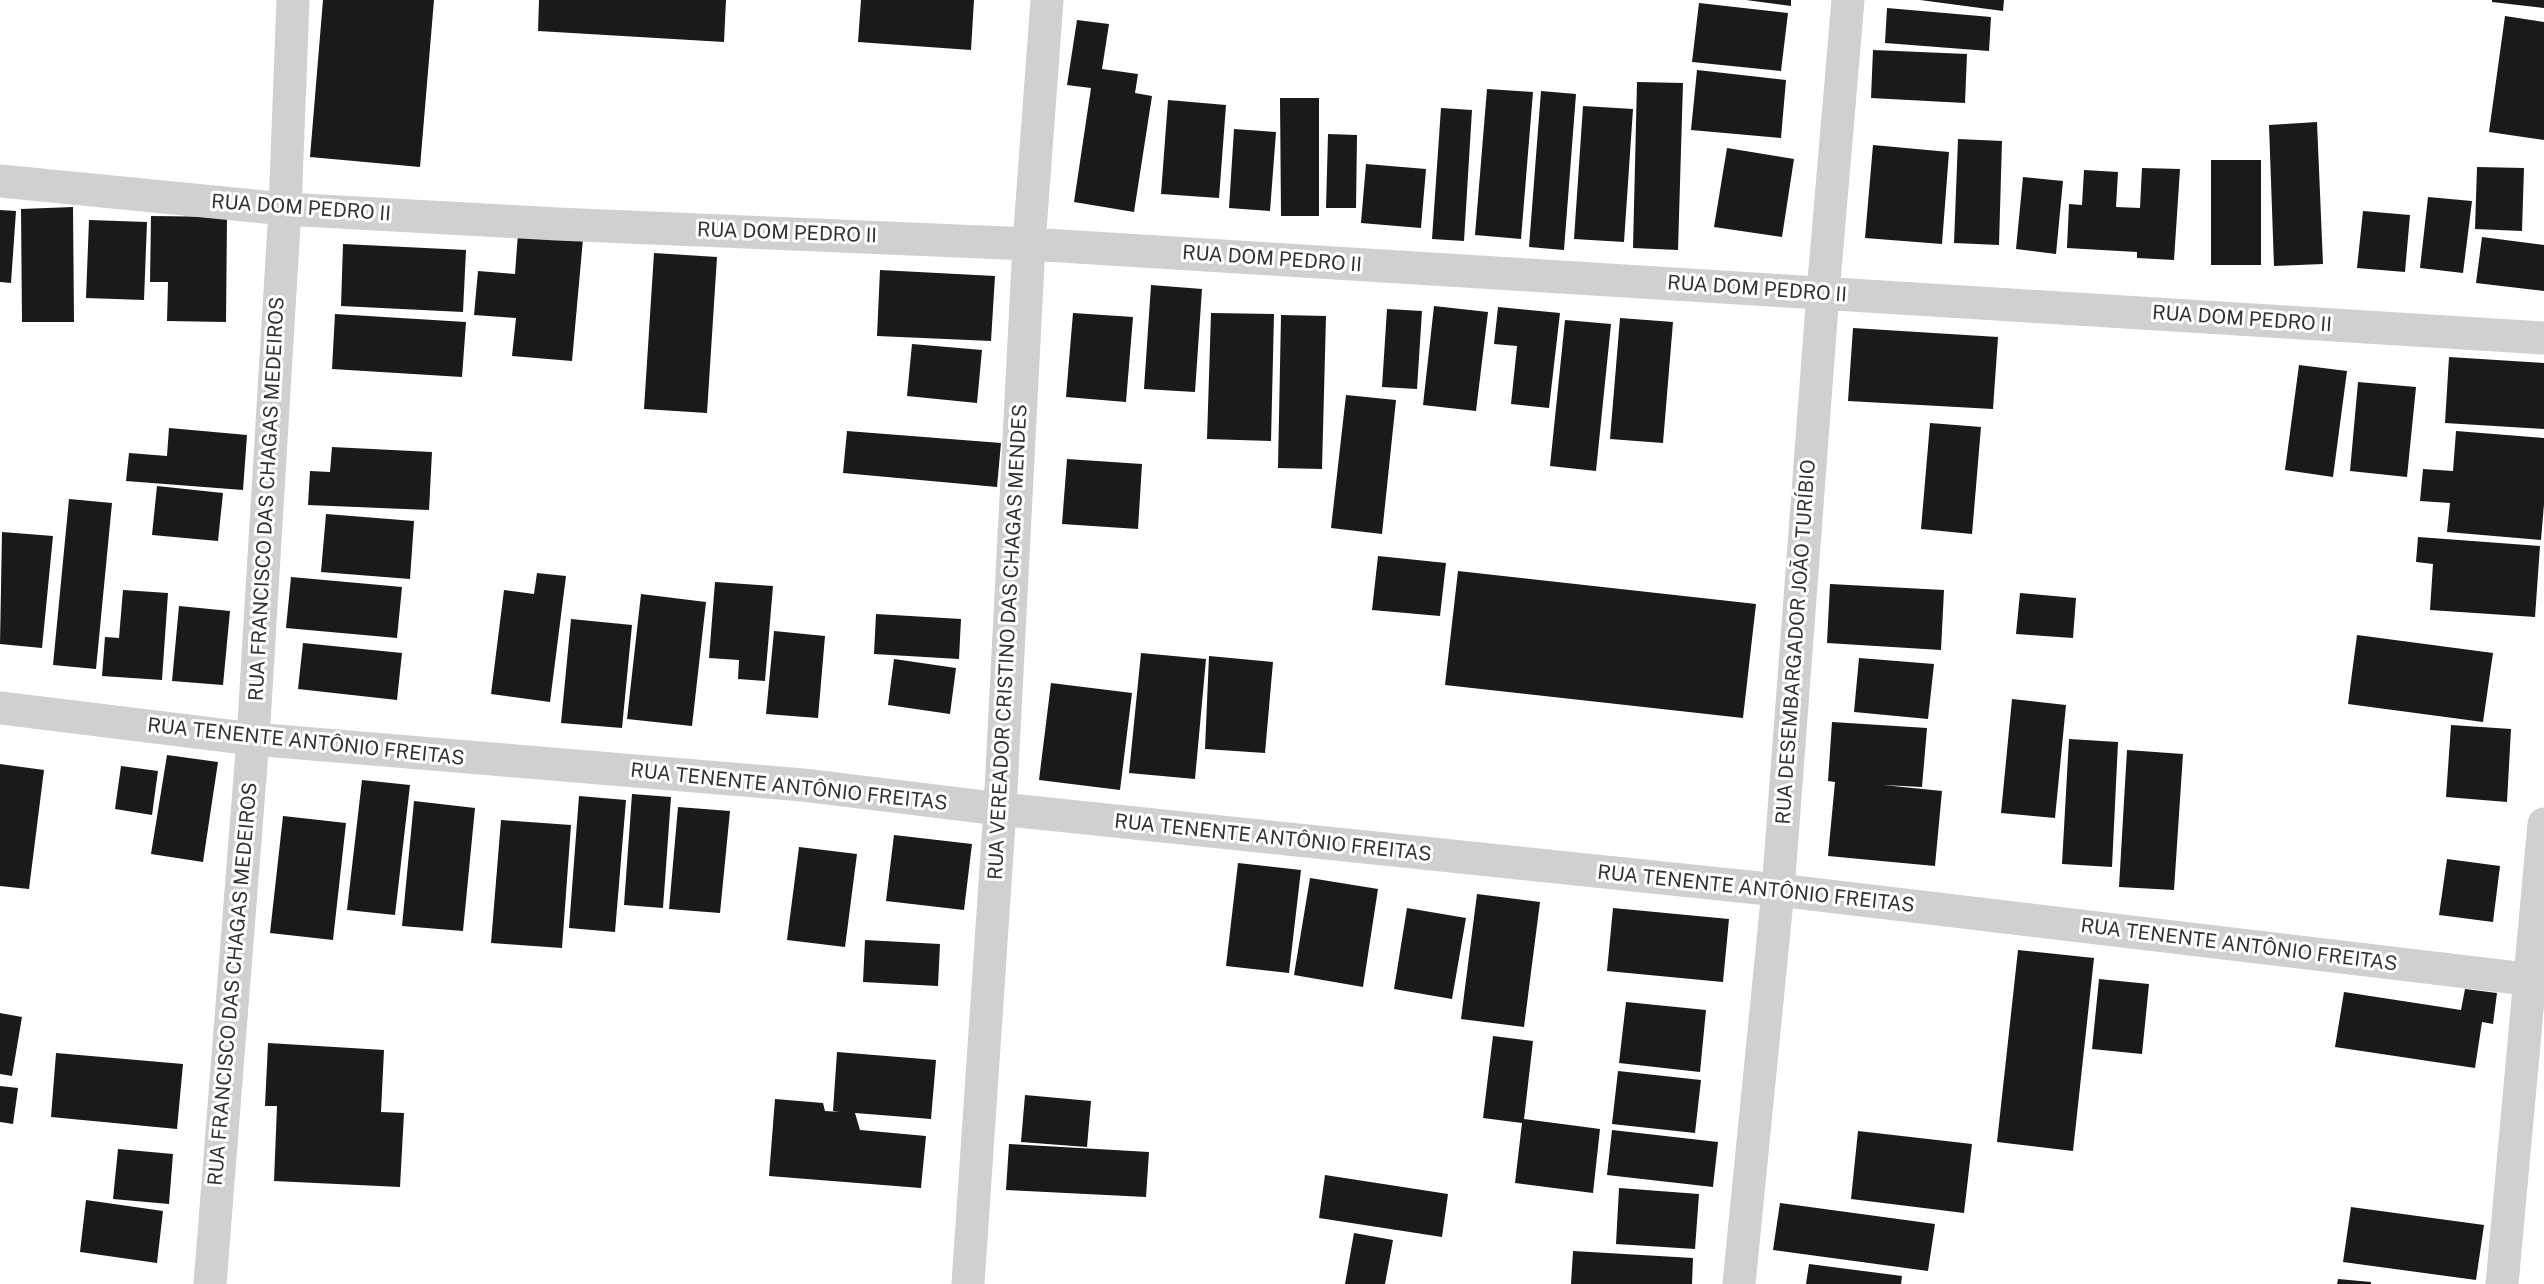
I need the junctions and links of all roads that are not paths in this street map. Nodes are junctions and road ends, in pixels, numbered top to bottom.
1 (293, 0) edge
2 (1047, 0) edge
3 (1848, 0) edge
4 (0, 181) edge
5 (285, 209) junction
6 (1029, 244) junction
7 (1823, 293) junction
8 (2544, 338) edge
9 (0, 708) edge
10 (253, 740) junction
11 (1000, 809) junction
12 (2544, 824) edge
13 (1778, 890) junction
14 (2536, 980) edge
15 (210, 1284) edge
16 (968, 1284) edge
17 (1739, 1284) edge
18 (2502, 1284) edge

1 - 5 street, RUA FRANCISCO DAS CHAGAS MEDEIROS
2 - 6 street, RUA VEREADOR CRISTINO DAS CHAGAS MENDES
3 - 7 street, RUA DESEMBARGADOR JOÃO TURÍBIO
4 - 5 street, RUA DOM PEDRO II
5 - 6 street, RUA DOM PEDRO II
5 - 10 street, RUA FRANCISCO DAS CHAGAS MEDEIROS
6 - 7 street, RUA DOM PEDRO II
6 - 11 street, RUA VEREADOR CRISTINO DAS CHAGAS MENDES
7 - 8 street, RUA DOM PEDRO II
7 - 13 street, RUA DESEMBARGADOR JOÃO TURÍBIO
9 - 10 street, RUA TENENTE ANTÔNIO FREITAS
10 - 11 street, RUA TENENTE ANTÔNIO FREITAS
10 - 15 street, RUA FRANCISCO DAS CHAGAS MEDEIROS
11 - 13 street, RUA TENENTE ANTÔNIO FREITAS
11 - 16 street, RUA VEREADOR CRISTINO DAS CHAGAS MENDES
12 - 14 street
13 - 14 street, RUA TENENTE ANTÔNIO FREITAS
13 - 17 street, RUA DESEMBARGADOR JOÃO TURÍBIO
14 - 18 street

